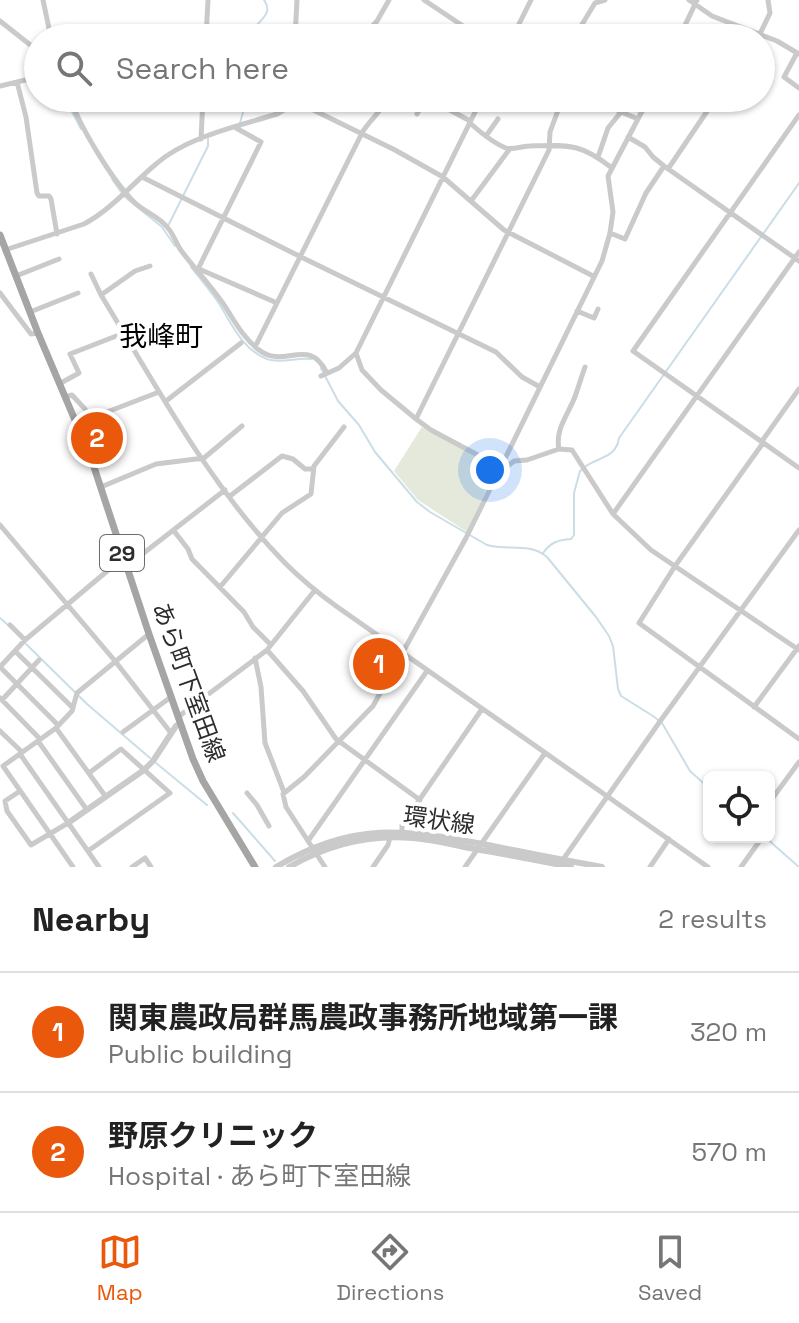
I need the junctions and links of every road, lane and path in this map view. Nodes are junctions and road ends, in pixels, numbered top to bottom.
1 (43, 0) edge
2 (208, 0) edge
3 (297, 0) edge
4 (389, 0) edge
5 (424, 0) edge
6 (522, 0) edge
7 (605, 0) edge
8 (768, 0) edge
9 (694, 1) edge
10 (530, 2) edge
11 (0, 21) edge
12 (48, 24) edge
13 (206, 24) edge
14 (296, 24) edge
15 (374, 24) edge
16 (458, 24) edge
17 (519, 24) edge
18 (582, 24) edge
19 (685, 24) edge
20 (731, 24) edge
21 (765, 24) edge
22 (775, 40) edge
23 (24, 41) edge
24 (798, 54) edge
25 (24, 80) edge
26 (17, 82) junction
27 (0, 86) edge
28 (799, 88) edge
29 (24, 109) edge
30 (25, 112) edge
31 (75, 112) edge
32 (202, 112) edge
33 (280, 112) edge
34 (321, 112) edge
35 (379, 112) edge
36 (452, 112) edge
37 (475, 112) edge
38 (557, 112) edge
39 (621, 112) joint
40 (642, 112) edge
41 (706, 112) edge
42 (799, 115) edge
43 (498, 119) dead end
44 (638, 119) junction
45 (470, 122) junction
46 (236, 128) junction
47 (362, 133) junction
48 (486, 136) junction
49 (628, 137) junction
50 (201, 139) junction
51 (549, 146) junction
52 (509, 150) junction
53 (598, 157) junction
54 (612, 168) junction
55 (666, 168) junction
56 (142, 177) junction
57 (443, 177) junction
58 (126, 192) junction
59 (471, 201) junction
60 (731, 213) junction
61 (224, 219) junction
62 (508, 233) junction
63 (610, 233) junction
64 (57, 234) junction
65 (0, 235) edge
66 (5, 250) junction
67 (799, 252) edge
68 (301, 257) junction
69 (59, 259) dead end
70 (797, 260) edge
71 (150, 266) dead end
72 (198, 270) junction
73 (91, 274) dead end
74 (16, 276) junction
75 (593, 276) junction
76 (0, 293) edge
77 (78, 293) dead end
78 (101, 295) junction
79 (384, 298) junction
80 (277, 303) junction
81 (598, 309) dead end
82 (577, 311) junction
83 (30, 312) junction
84 (38, 333) junction
85 (124, 333) junction
86 (458, 334) junction
87 (241, 343) dead end
88 (255, 347) junction
89 (356, 353) junction
90 (585, 367) dead end
91 (59, 384) junction
92 (540, 387) junction
93 (799, 389) edge
94 (159, 392) junction
95 (697, 396) junction
96 (65, 397) junction
97 (165, 401) junction
98 (85, 409) dead end
99 (416, 419) junction
100 (242, 426) dead end
101 (344, 427) dead end
102 (80, 431) junction
103 (762, 442) junction
104 (559, 449) junction
105 (202, 459) junction
106 (500, 467) junction
107 (799, 468) edge
108 (313, 469) junction
109 (101, 487) junction
110 (227, 493) junction
111 (613, 514) junction
112 (0, 525) edge
113 (799, 530) edge
114 (174, 531) junction
115 (262, 537) junction
116 (124, 557) junction
117 (127, 566) junction
118 (675, 566) junction
119 (220, 587) junction
120 (315, 590) junction
121 (67, 604) junction
122 (740, 610) junction
123 (10, 625) dead end
124 (149, 634) junction
125 (25, 640) junction
126 (269, 647) junction
127 (798, 648) edge
128 (15, 651) junction
129 (403, 653) junction
130 (255, 658) junction
131 (39, 660) dead end
132 (115, 661) junction
133 (0, 667) edge
134 (699, 667) junction
135 (32, 668) junction
136 (427, 671) junction
137 (17, 684) junction
138 (171, 697) junction
139 (1, 699) edge
140 (754, 707) junction
141 (73, 708) junction
142 (482, 709) junction
143 (153, 710) junction
144 (179, 720) junction
145 (57, 727) junction
146 (0, 731) edge
147 (123, 732) dead end
148 (171, 733) junction
149 (799, 739) edge
150 (39, 740) junction
151 (338, 741) junction
152 (21, 753) junction
153 (545, 753) junction
154 (365, 760) junction
155 (799, 762) edge
156 (144, 770) junction
157 (89, 773) junction
158 (20, 791) junction
159 (284, 792) junction
160 (247, 793) dead end
161 (775, 795) edge
162 (607, 796) junction
163 (106, 797) junction
164 (420, 800) junction
165 (87, 810) junction
166 (68, 823) junction
167 (269, 826) dead end
168 (402, 831) junction
169 (50, 834) junction
170 (390, 837) junction
171 (669, 839) junction
172 (757, 843) edge
173 (312, 847) junction
174 (479, 847) junction
175 (88, 851) junction
176 (560, 864) edge
177 (73, 867) edge
178 (99, 867) edge
179 (132, 867) edge
180 (151, 867) edge
181 (255, 867) edge
182 (276, 867) edge
183 (289, 867) edge
184 (325, 867) edge
185 (373, 867) edge
186 (465, 867) edge
187 (571, 867) edge
188 (602, 867) edge
189 (650, 867) edge
190 (708, 867) edge
191 (741, 867) edge

1 - 12 street
2 - 13 street
3 - 14 street
4 - 15 street
5 - 16 street
6 - 10 street
7 - 18 street
8 - 21 street
9 - 19 street
9 - 20 street
10 - 17 street
11 - 23 street
22 - 24 street
24 - 28 street
25 - 26 street
26 - 27 street
26 - 29 street
30 - 64 street
31 - 58 street
32 - 50 street
33 - 46 street
34 - 47 street
35 - 47 street
36 - 45 street
37 - 45 street
38 - 51 street
39 - 44 street
39 - 53 street
40 - 44 street
41 - 55 street
42 - 60 street
43 - 48 street
44 - 49 street
45 - 48 street
45 - 57 street
46 - 50 street
46 - 61 street
47 - 57 street
47 - 68 street
48 - 52 street
49 - 54 street
49 - 55 street
50 - 56 street
51 - 52 street
51 - 53 street
51 - 62 street
52 - 59 street
53 - 54 street
54 - 63 street
55 - 60 street
55 - 63 street
56 - 58 street
56 - 61 street
57 - 59 street
57 - 79 street
58 - 64 street
58 - 72 street
59 - 62 street
60 - 70 street
60 - 95 street
61 - 68 street
61 - 72 street
62 - 75 street
62 - 86 street
63 - 75 street
64 - 66 street
65 - 66 main road, あら町下室田線 / 29
66 - 74 main road, あら町下室田線 / 29
67 - 70 street
68 - 79 street
68 - 80 street
69 - 74 street
70 - 95 street
71 - 78 street
72 - 80 street
72 - 88 street
73 - 78 street
74 - 83 main road, あら町下室田線 / 29
75 - 82 street
76 - 84 street
77 - 83 street
78 - 85 street
79 - 86 street
79 - 89 street
80 - 88 street
81 - 82 street
82 - 92 street
83 - 84 main road, あら町下室田線 / 29
84 - 91 main road, あら町下室田線 / 29
85 - 91 street
85 - 94 street
86 - 92 street
86 - 99 street
87 - 97 street
88 - 89 street
89 - 99 street
90 - 104 street
91 - 96 main road, あら町下室田線 / 29
92 - 106 street
93 - 103 street
94 - 97 street
94 - 102 street
95 - 103 street
95 - 111 street
96 - 98 street
96 - 102 main road, あら町下室田線 / 29
97 - 105 street
99 - 106 street
100 - 105 street
101 - 108 street
102 - 109 main road, あら町下室田線 / 29
103 - 107 street
103 - 118 street
104 - 106 street
104 - 111 street
105 - 109 street
105 - 110 street
106 - 129 street
108 - 110 street
108 - 115 street
109 - 116 main road, あら町下室田線 / 29
110 - 114 street
110 - 115 street
111 - 118 street
112 - 121 street
113 - 122 street
114 - 117 street
114 - 119 street
115 - 119 street
115 - 120 street
116 - 117 main road, あら町下室田線 / 29
116 - 121 street
117 - 124 main road, あら町下室田線 / 29
118 - 122 street
118 - 134 street
119 - 126 street
120 - 126 street
120 - 129 street
121 - 125 street
121 - 132 street
122 - 127 street
122 - 134 street
123 - 125 street
124 - 132 street
124 - 138 main road, あら町下室田線 / 29
125 - 128 street
126 - 130 street
126 - 151 street
127 - 140 street
128 - 133 street
128 - 135 street
129 - 136 street
129 - 151 street
130 - 144 street
130 - 159 street
131 - 135 street
132 - 141 street
132 - 143 street
133 - 137 street
134 - 140 street
134 - 162 street
135 - 137 street
135 - 141 street
136 - 142 street
136 - 154 street
137 - 139 street
137 - 145 street
138 - 143 street
138 - 144 main road, あら町下室田線 / 29
139 - 150 street
140 - 149 street
141 - 145 street
142 - 153 street
142 - 164 street
143 - 147 street
143 - 148 street
144 - 148 street
144 - 181 main road, あら町下室田線 / 29
145 - 150 street
145 - 157 street
146 - 152 street
148 - 156 street
150 - 152 street
150 - 165 street
151 - 154 street
151 - 159 street
152 - 158 street
152 - 166 street
153 - 162 street
153 - 174 street
154 - 164 street
154 - 173 street
155 - 161 street
156 - 157 street
156 - 163 street
156 - 175 street
157 - 163 street
158 - 169 street
158 - 169 street
159 - 173 street
160 - 167 street
162 - 171 street
162 - 176 street
163 - 165 street
164 - 168 street
165 - 166 street
166 - 169 street
166 - 175 street
168 - 173 street, 環状線
168 - 174 street, 環状線
169 - 177 street
170 - 173 street, 環状線
170 - 174 street, 環状線
170 - 185 street
171 - 189 street
171 - 190 street
172 - 191 street
173 - 182 street, 環状線
173 - 183 street, 環状線
173 - 184 street
174 - 176 street, 環状線
174 - 186 street
175 - 178 street
176 - 187 street, 環状線
176 - 188 street, 環状線
179 - 180 street

